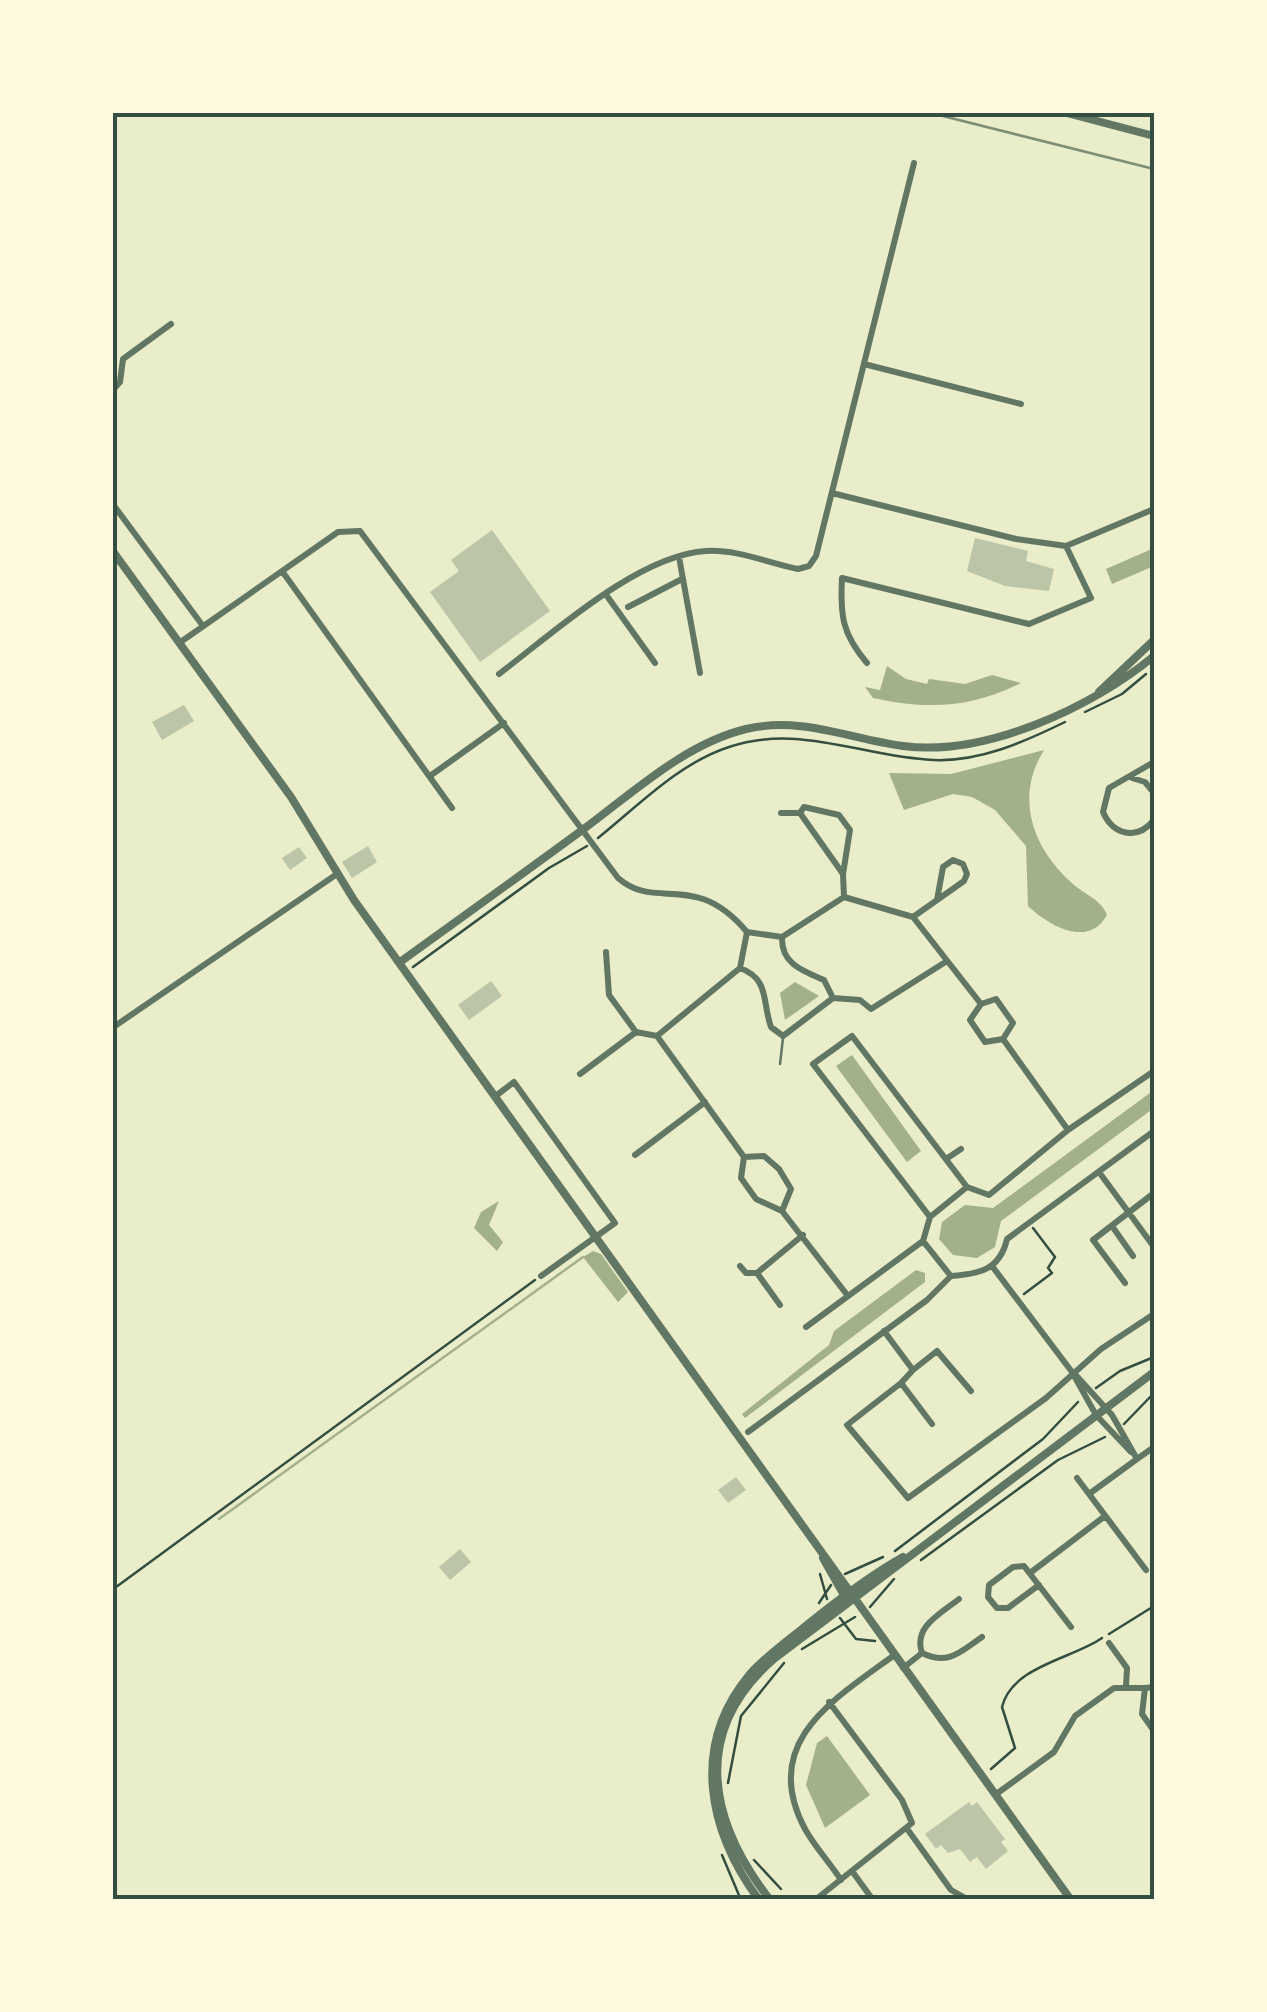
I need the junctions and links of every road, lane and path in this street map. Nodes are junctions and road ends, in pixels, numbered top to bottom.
1 (1063, 112) edge
2 (1154, 136) edge
3 (914, 163) dead end
4 (171, 324) dead end
5 (864, 364) junction
6 (112, 391) edge
7 (1020, 404) dead end
8 (832, 493) junction
9 (112, 503) edge
10 (1154, 509) edge
11 (1066, 546) junction
12 (112, 550) edge
13 (679, 557) junction
14 (282, 571) junction
15 (682, 579) junction
16 (607, 596) junction
17 (628, 607) dead end
18 (203, 626) junction
19 (1154, 640) edge
20 (182, 642) junction
21 (1154, 656) edge
22 (868, 663) dead end
23 (654, 664) dead end
24 (700, 672) dead end
25 (498, 674) dead end
26 (1098, 692) junction
27 (504, 723) junction
28 (877, 753) dead end
29 (1154, 762) edge
30 (430, 776) junction
31 (1132, 778) junction
32 (1154, 793) edge
33 (452, 808) dead end
34 (781, 813) dead end
35 (800, 813) junction
36 (1154, 820) edge
37 (582, 830) junction
38 (591, 843) junction
39 (338, 874) junction
40 (843, 874) junction
41 (844, 898) junction
42 (936, 900) junction
43 (914, 917) junction
44 (747, 932) junction
45 (782, 938) junction
46 (606, 952) dead end
47 (948, 961) junction
48 (400, 962) junction
49 (740, 968) junction
50 (407, 971) junction
51 (833, 998) junction
52 (980, 1004) junction
53 (112, 1028) edge
54 (636, 1032) junction
55 (658, 1036) junction
56 (783, 1036) junction
57 (1003, 1039) junction
58 (780, 1064) dead end
59 (1154, 1071) edge
60 (580, 1074) dead end
61 (497, 1095) junction
62 (705, 1102) junction
63 (1068, 1130) junction
64 (1154, 1131) edge
65 (960, 1149) dead end
66 (635, 1155) dead end
67 (744, 1157) junction
68 (946, 1159) junction
69 (1099, 1172) junction
70 (967, 1187) junction
71 (1154, 1193) edge
72 (782, 1212) junction
73 (1130, 1213) junction
74 (930, 1217) junction
75 (1030, 1222) junction
76 (1112, 1226) junction
77 (598, 1235) junction
78 (803, 1235) junction
79 (923, 1241) junction
80 (1154, 1247) edge
81 (1134, 1256) dead end
82 (740, 1266) dead end
83 (992, 1266) junction
84 (756, 1273) junction
85 (541, 1276) joint
86 (951, 1276) junction
87 (1125, 1283) dead end
88 (848, 1296) junction
89 (1017, 1299) junction
90 (780, 1305) dead end
91 (1154, 1314) edge
92 (806, 1327) dead end
93 (884, 1331) junction
94 (1154, 1357) edge
95 (914, 1370) junction
96 (1072, 1372) junction
97 (1154, 1372) edge
98 (901, 1383) junction
99 (1094, 1390) junction
100 (971, 1391) dead end
101 (1154, 1394) edge
102 (1084, 1398) junction
103 (1106, 1408) junction
104 (1096, 1415) junction
105 (932, 1424) dead end
106 (1120, 1426) junction
107 (748, 1432) dead end
108 (1111, 1433) junction
109 (1154, 1448) edge
110 (1134, 1456) junction
111 (1077, 1478) dead end
112 (1089, 1494) junction
113 (1105, 1516) junction
114 (915, 1550) junction
115 (823, 1558) junction
116 (909, 1569) dead end
117 (1146, 1570) dead end
118 (1030, 1574) junction
119 (843, 1576) junction
120 (894, 1580) dead end
121 (834, 1583) junction
122 (1039, 1585) junction
123 (112, 1590) edge
124 (848, 1593) junction
125 (880, 1599) dead end
126 (959, 1599) dead end
127 (855, 1602) junction
128 (1154, 1606) edge
129 (815, 1609) dead end
130 (862, 1612) junction
131 (1071, 1627) dead end
132 (982, 1637) dead end
133 (1109, 1643) dead end
134 (802, 1650) dead end
135 (922, 1653) junction
136 (893, 1656) junction
137 (788, 1659) dead end
138 (902, 1669) junction
139 (1126, 1687) junction
140 (1150, 1688) edge
141 (829, 1702) junction
142 (1154, 1732) edge
143 (981, 1776) junction
144 (728, 1782) dead end
145 (995, 1795) junction
146 (908, 1830) junction
147 (721, 1853) dead end
148 (754, 1859) dead end
149 (852, 1871) junction
150 (841, 1880) junction
151 (781, 1889) dead end
152 (1154, 1896) edge
153 (741, 1900) edge
154 (758, 1900) edge
155 (770, 1900) edge
156 (816, 1900) edge
157 (873, 1900) edge
158 (968, 1900) edge
159 (1072, 1900) edge
160 (1148, 1900) edge

1 - 2 street
3 - 5 street
4 - 6 street
5 - 7 street
5 - 8 street
8 - 11 street
8 - 13 street
9 - 18 street
10 - 11 street
11 - 22 street
12 - 20 street
13 - 15 street
13 - 16 street
14 - 18 street
14 - 27 street
14 - 30 street
15 - 17 street
15 - 24 street
16 - 23 street
16 - 25 street
18 - 20 street
19 - 26 street
20 - 39 street
21 - 26 street
26 - 37 street
27 - 30 street
27 - 37 street
28 - 38 path
29 - 31 street
30 - 33 street
31 - 32 street
31 - 36 street
34 - 35 street
35 - 40 street
35 - 40 street
37 - 38 street
37 - 48 street
38 - 44 street
38 - 50 path
39 - 48 street
39 - 53 street
40 - 41 street
41 - 43 street
41 - 45 street
42 - 42 street
42 - 43 street
43 - 47 street
44 - 45 street
44 - 49 street
45 - 51 street
46 - 54 street
47 - 51 street
47 - 52 street
48 - 50 street
49 - 55 street
49 - 56 street
50 - 61 street
51 - 56 street
52 - 57 street
52 - 57 street
54 - 55 street
54 - 60 street
55 - 62 street
56 - 58 lane
57 - 63 street
59 - 63 street
61 - 77 street
61 - 77 street
62 - 66 street
62 - 67 street
63 - 70 street
64 - 69 street
65 - 68 street
67 - 72 street
67 - 72 street
68 - 70 street
68 - 74 street
69 - 73 street
69 - 75 street
70 - 74 street
71 - 73 street
72 - 78 street
73 - 76 street
73 - 80 street
74 - 79 street
75 - 83 street
75 - 89 path
76 - 81 street
76 - 87 street
77 - 85 street
77 - 115 street
78 - 84 street
78 - 88 street
79 - 86 street
79 - 88 street
82 - 84 street
83 - 86 street
83 - 89 street
84 - 90 street
85 - 123 path
86 - 93 street
88 - 92 street
89 - 96 street
91 - 96 street
93 - 95 street
93 - 107 street
94 - 99 path
95 - 98 street
95 - 100 street
96 - 98 street
96 - 99 street
96 - 102 street
97 - 103 street
98 - 105 street
99 - 103 street
101 - 106 path
102 - 104 street
102 - 119 path
103 - 104 street
103 - 106 street
104 - 108 street
104 - 114 street
106 - 110 street
108 - 110 street
108 - 116 path
109 - 110 street
110 - 112 street
111 - 112 street
112 - 113 street
113 - 117 street
113 - 118 street
114 - 124 street
114 - 127 street
115 - 119 street
115 - 121 street
118 - 122 street
118 - 122 street
119 - 124 street
120 - 125 path
121 - 124 street
121 - 129 path
122 - 131 street
124 - 127 street
124 - 154 street
126 - 135 street
127 - 130 street
127 - 155 street
128 - 143 path
130 - 134 path
130 - 136 street
132 - 135 street
133 - 139 street
135 - 138 street
136 - 138 street
136 - 141 street
137 - 144 path
138 - 143 street
139 - 140 street
139 - 145 street
140 - 142 street
141 - 146 street
141 - 150 street
143 - 145 street
145 - 159 street
146 - 149 street
146 - 158 street
147 - 153 path
148 - 151 path
149 - 150 street
149 - 157 street
150 - 156 street
152 - 160 street

